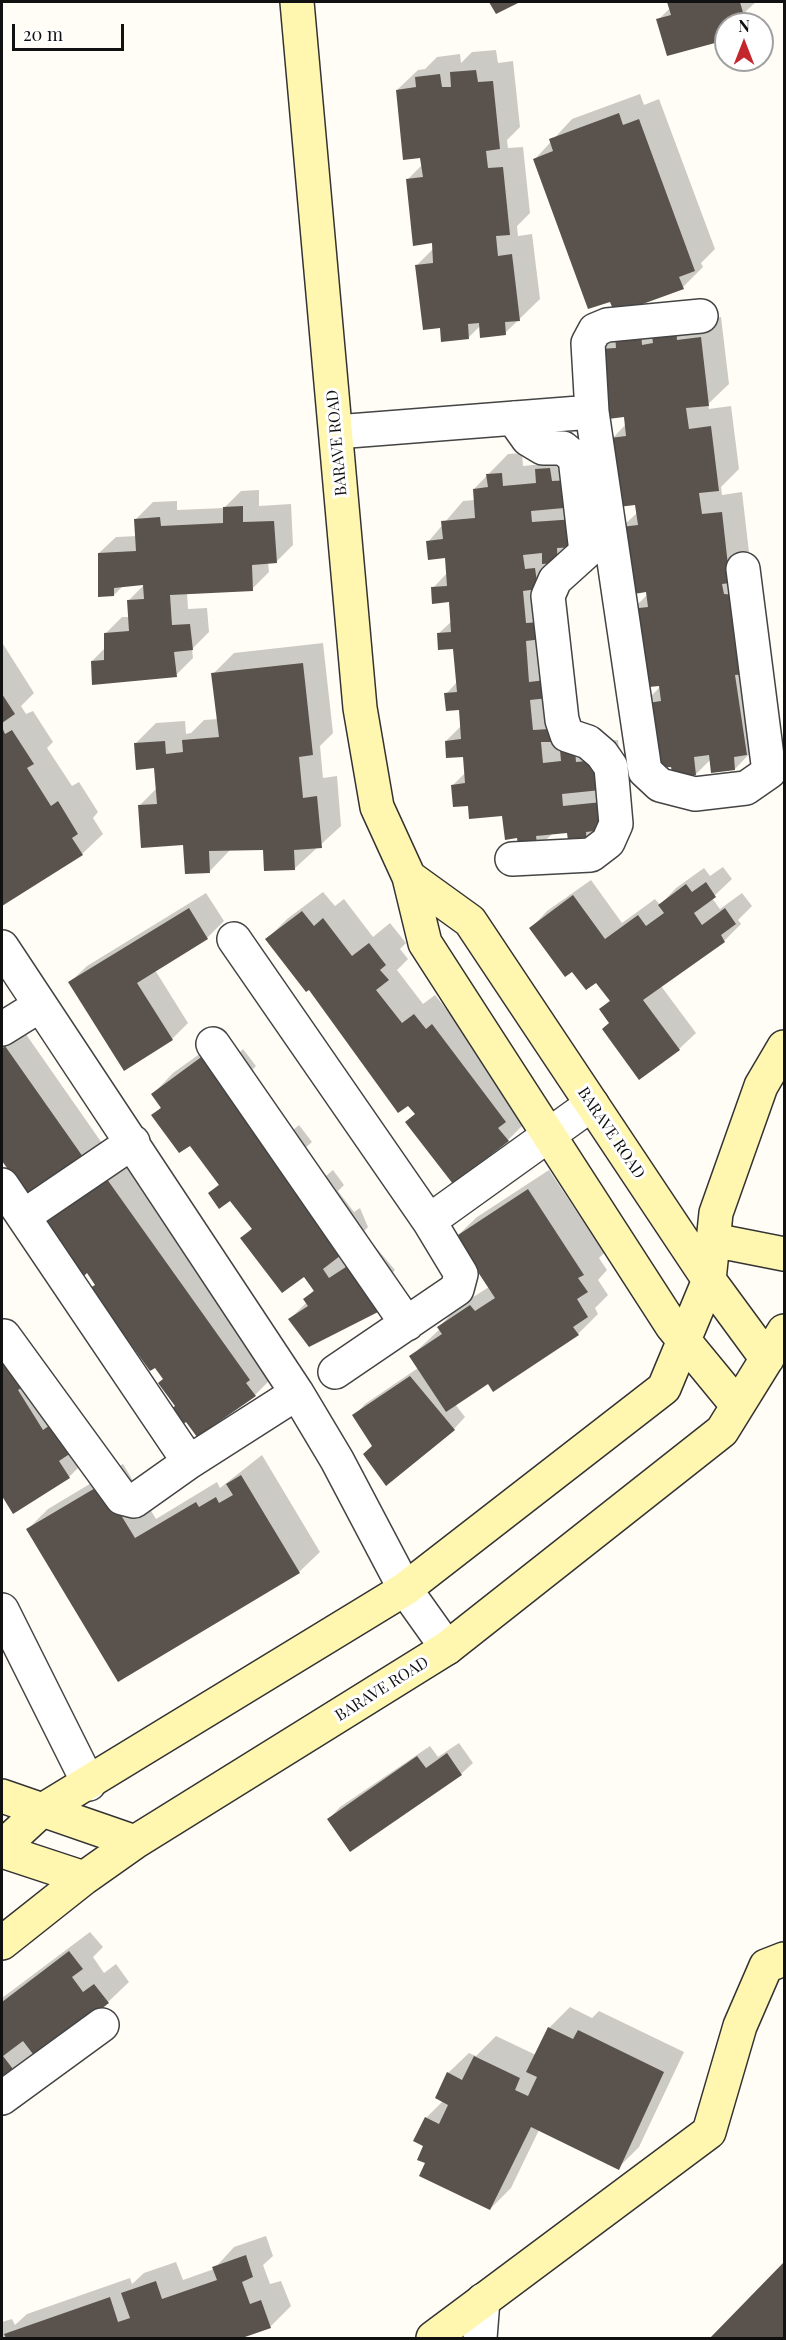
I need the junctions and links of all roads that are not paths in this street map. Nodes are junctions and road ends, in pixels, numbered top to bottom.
1 (297, 2) edge
2 (700, 316) dead end
3 (592, 412) junction
4 (513, 418) junction
5 (336, 432) junction
6 (743, 569) dead end
7 (512, 859) dead end
8 (409, 877) junction
9 (234, 939) dead end
10 (2, 947) edge
11 (22, 996) edge
12 (2, 1029) edge
13 (213, 1044) dead end
14 (784, 1047) edge
15 (592, 1104) junction
16 (548, 1136) junction
17 (133, 1142) junction
18 (2, 1185) edge
19 (24, 1216) junction
20 (429, 1221) junction
21 (713, 1240) junction
22 (784, 1254) edge
23 (709, 1280) junction
24 (407, 1324) junction
25 (784, 1331) edge
26 (2, 1336) edge
27 (682, 1340) junction
28 (767, 1359) junction
29 (335, 1372) dead end
30 (297, 1393) junction
31 (737, 1406) junction
32 (189, 1462) junction
33 (405, 1589) junction
34 (2, 1610) edge
35 (447, 1648) junction
36 (89, 1784) junction
37 (2, 1796) edge
38 (41, 1811) junction
39 (135, 1842) junction
40 (2, 1849) edge
41 (84, 1878) junction
42 (2, 1943) edge
43 (784, 1959) edge
44 (102, 2025) dead end
45 (2, 2098) edge
46 (483, 2300) junction
47 (434, 2338) edge
48 (480, 2338) edge

1 - 5 street, BARAVE ROAD
2 - 3 street
3 - 4 street
3 - 6 street
4 - 5 street
4 - 7 street
5 - 8 street, BARAVE ROAD
8 - 15 street, BARAVE ROAD
8 - 16 street, BARAVE ROAD
9 - 20 street
10 - 11 street
11 - 12 street
11 - 17 street
13 - 24 street
14 - 21 street
15 - 16 street
15 - 23 street, BARAVE ROAD
16 - 20 street
16 - 27 street, BARAVE ROAD
17 - 19 street
17 - 30 street
18 - 19 street
19 - 32 street
20 - 24 street
21 - 22 street
21 - 23 street
23 - 27 street
23 - 28 street, BARAVE ROAD
24 - 29 street
25 - 28 street
26 - 32 street
27 - 31 street, BARAVE ROAD
27 - 33 street
28 - 31 street, BARAVE ROAD
30 - 32 street
30 - 33 street
31 - 35 street, BARAVE ROAD
33 - 35 street
33 - 36 street
34 - 36 street
35 - 39 street, BARAVE ROAD
36 - 38 street
37 - 38 street
38 - 39 street
38 - 40 street
39 - 41 street, BARAVE ROAD
40 - 41 street
41 - 42 street, BARAVE ROAD
43 - 46 street
44 - 45 street
46 - 47 street
46 - 48 street

